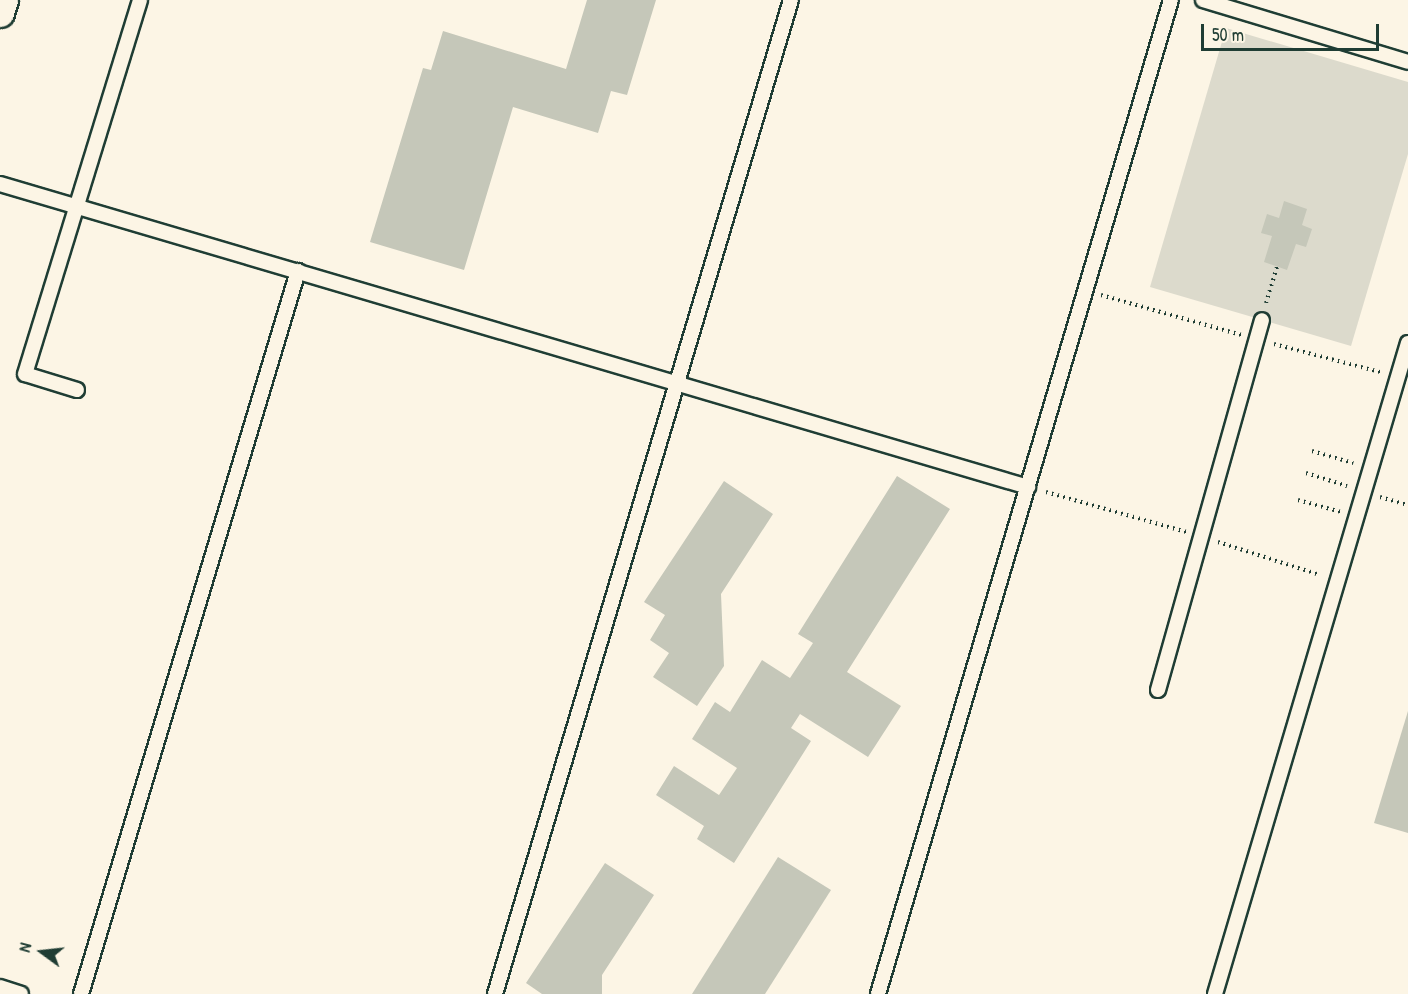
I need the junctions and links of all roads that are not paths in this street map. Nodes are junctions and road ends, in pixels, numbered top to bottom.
1 (3, 0) edge
2 (140, 0) edge
3 (791, 0) edge
4 (1171, 0) edge
5 (1203, 0) edge
6 (0, 13) edge
7 (1408, 62) edge
8 (0, 183) edge
9 (77, 207) junction
10 (298, 272) junction
11 (1262, 320) road end
12 (1408, 343) edge
13 (673, 382) junction
14 (77, 390) dead end
15 (1028, 487) junction
16 (1158, 690) dead end
17 (0, 987) edge
18 (21, 994) edge
19 (81, 994) edge
20 (495, 994) edge
21 (879, 994) edge
22 (1215, 994) edge

1 - 6 street
2 - 9 lane
3 - 13 lane
4 - 15 lane
5 - 7 lane
8 - 9 lane
9 - 10 lane
9 - 14 lane
10 - 13 lane
10 - 19 lane
11 - 16 lane
12 - 22 lane
13 - 15 lane
13 - 20 lane
15 - 21 lane
17 - 18 lane

